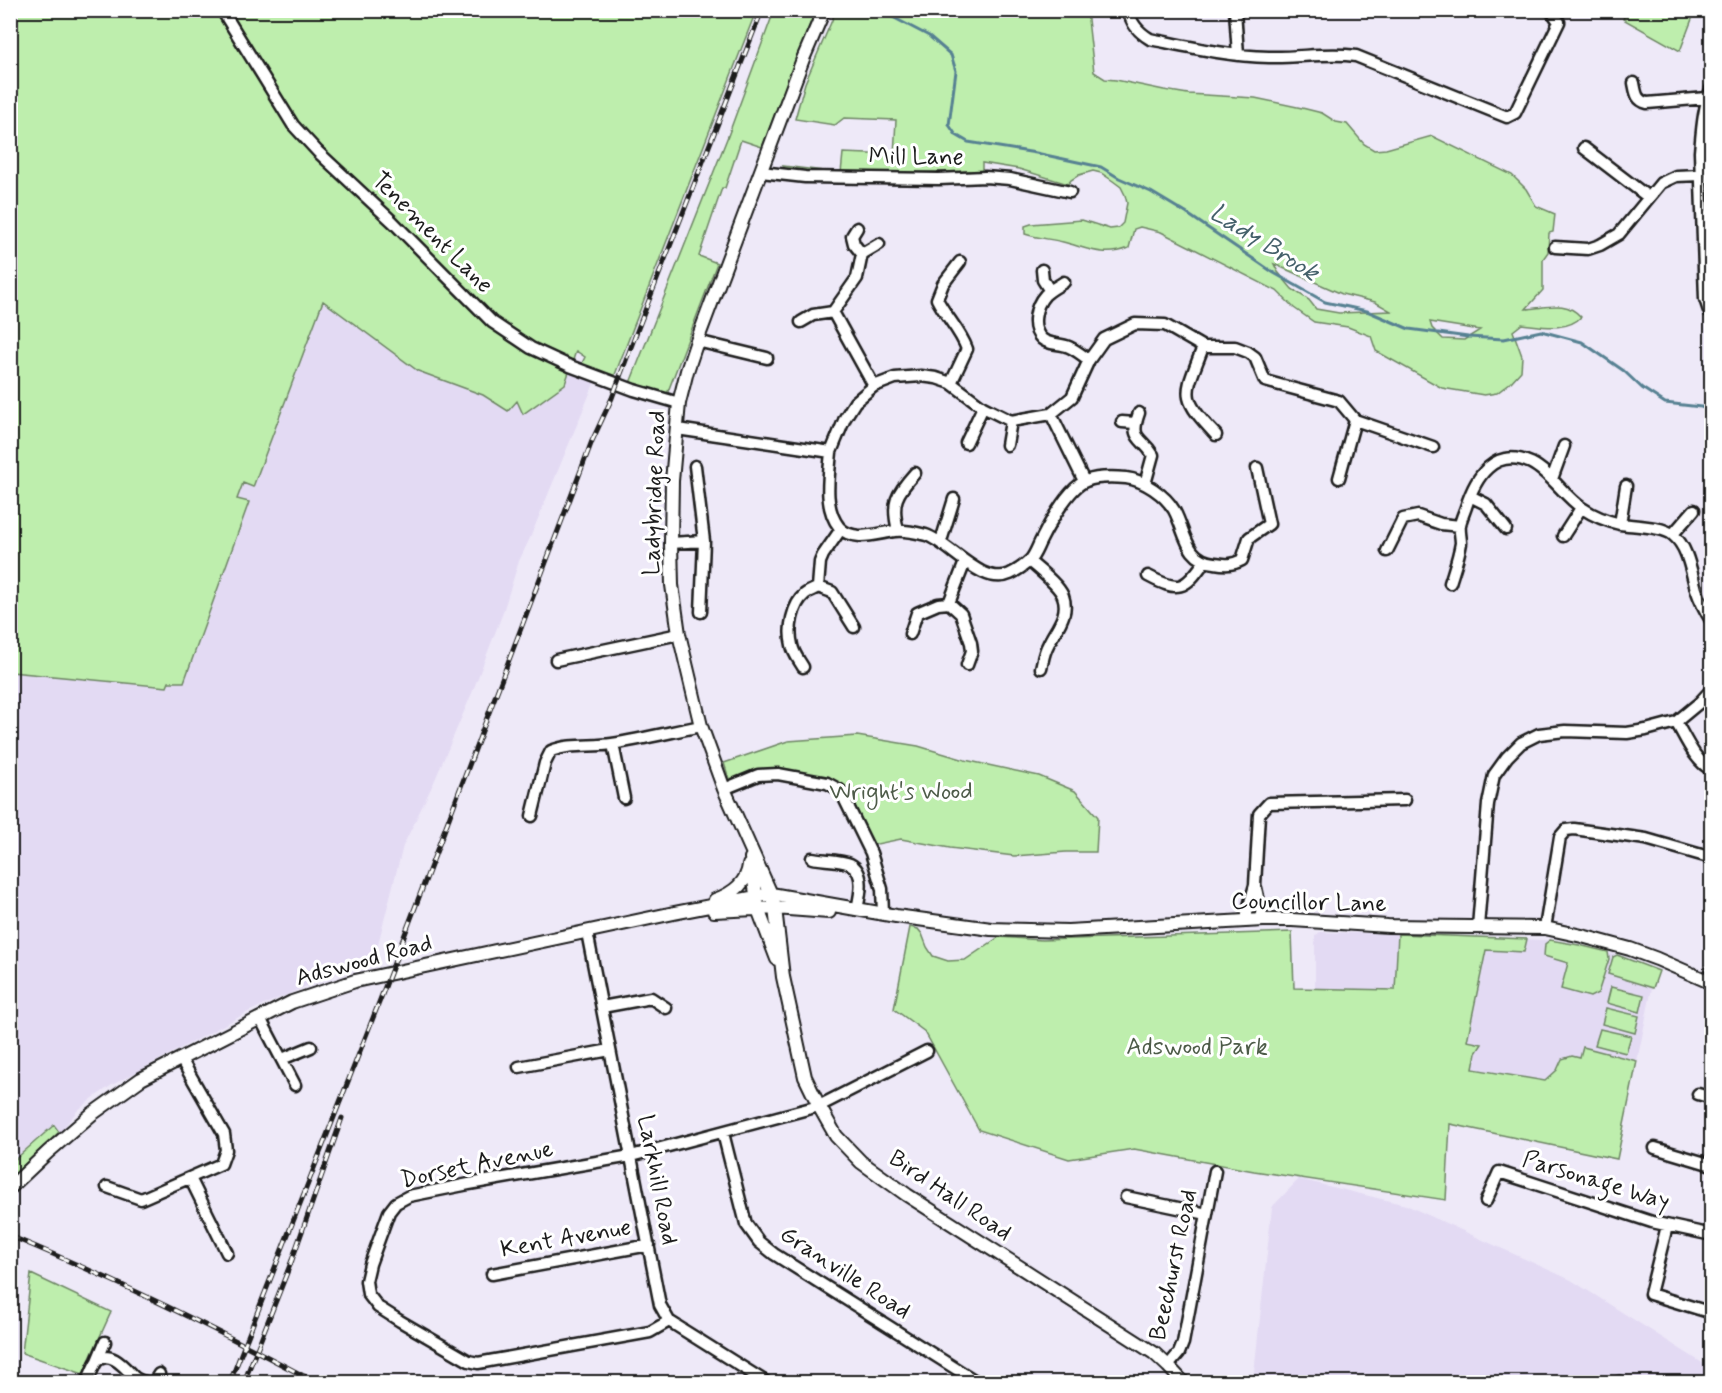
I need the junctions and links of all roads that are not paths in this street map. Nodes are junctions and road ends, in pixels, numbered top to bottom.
1 (222, 10) edge
2 (824, 10) edge
3 (1129, 10) edge
4 (1235, 10) edge
5 (1549, 10) edge
6 (1238, 56) junction
7 (1634, 83) dead end
8 (1712, 87) edge
9 (1707, 98) junction
10 (1584, 148) dead end
11 (761, 172) junction
12 (1700, 175) junction
13 (1070, 192) dead end
14 (1648, 197) junction
15 (856, 228) dead end
16 (1707, 236) edge
17 (879, 244) dead end
18 (1555, 247) dead end
19 (862, 254) junction
20 (960, 262) dead end
21 (1042, 270) dead end
22 (1064, 282) dead end
23 (1050, 291) junction
24 (833, 312) junction
25 (1710, 312) edge
26 (801, 322) dead end
27 (697, 341) junction
28 (1203, 347) junction
29 (766, 358) dead end
30 (1089, 360) junction
31 (951, 383) junction
32 (874, 386) junction
33 (679, 403) junction
34 (983, 407) junction
35 (1051, 414) junction
36 (1355, 420) junction
37 (1011, 421) junction
38 (1122, 422) dead end
39 (677, 429) junction
40 (1216, 435) dead end
41 (966, 442) dead end
42 (1007, 445) dead end
43 (1564, 446) dead end
44 (1432, 447) dead end
45 (831, 452) junction
46 (695, 466) dead end
47 (1257, 468) dead end
48 (915, 473) dead end
49 (1339, 478) dead end
50 (1552, 479) junction
51 (1084, 481) junction
52 (1145, 484) junction
53 (1626, 486) dead end
54 (1470, 496) junction
55 (954, 500) dead end
56 (1581, 508) junction
57 (1694, 510) dead end
58 (1620, 524) junction
59 (1460, 526) junction
60 (841, 529) junction
61 (1506, 529) dead end
62 (898, 530) junction
63 (1673, 534) junction
64 (1563, 536) dead end
65 (704, 541) junction
66 (941, 542) junction
67 (671, 543) junction
68 (1387, 551) dead end
69 (1029, 561) junction
70 (965, 562) junction
71 (1204, 562) junction
72 (1148, 576) dead end
73 (1450, 583) dead end
74 (818, 587) junction
75 (949, 603) junction
76 (700, 612) dead end
77 (1712, 622) edge
78 (854, 627) dead end
79 (679, 634) junction
80 (910, 634) dead end
81 (556, 660) dead end
82 (967, 665) dead end
83 (803, 667) dead end
84 (1041, 668) dead end
85 (1712, 689) edge
86 (1676, 722) junction
87 (701, 726) junction
88 (613, 744) junction
89 (1712, 770) edge
90 (724, 789) junction
91 (624, 798) dead end
92 (1405, 800) dead end
93 (532, 816) dead end
94 (750, 848) junction
95 (812, 858) dead end
96 (1712, 858) edge
97 (1256, 885) junction
98 (771, 894) junction
99 (757, 903) junction
100 (775, 908) junction
101 (857, 909) junction
102 (674, 913) junction
103 (883, 914) junction
104 (896, 916) junction
105 (1263, 920) junction
106 (1247, 921) junction
107 (1478, 927) junction
108 (1545, 928) junction
109 (588, 932) junction
110 (783, 978) junction
111 (1710, 978) edge
112 (602, 1006) junction
113 (666, 1008) dead end
114 (260, 1018) junction
115 (311, 1047) dead end
116 (610, 1050) junction
117 (927, 1051) dead end
118 (181, 1059) junction
119 (282, 1059) junction
120 (519, 1067) dead end
121 (295, 1085) dead end
122 (1698, 1094) dead end
123 (1712, 1098) edge
124 (819, 1106) junction
125 (723, 1133) junction
126 (1655, 1148) dead end
127 (631, 1156) junction
128 (1712, 1165) edge
129 (1215, 1171) dead end
130 (190, 1178) junction
131 (107, 1187) dead end
132 (10, 1188) edge
133 (1126, 1197) dead end
134 (1486, 1201) dead end
135 (1207, 1214) junction
136 (1667, 1226) junction
137 (1712, 1235) edge
138 (649, 1245) junction
139 (227, 1253) dead end
140 (492, 1274) dead end
141 (1712, 1313) edge
142 (669, 1321) junction
143 (105, 1342) dead end
144 (97, 1361) junction
145 (1168, 1366) junction
146 (975, 1382) edge
147 (87, 1383) edge
148 (145, 1383) edge
149 (766, 1383) edge
150 (1183, 1383) edge

1 - 33 street, Tenement Lane
2 - 11 street, Ladybridge Road
3 - 6 street
4 - 6 street
5 - 6 street
7 - 9 street
8 - 9 street
9 - 12 street
10 - 14 street
11 - 13 street, Mill Lane
11 - 27 street, Ladybridge Road
12 - 14 street
12 - 16 street
14 - 18 street
15 - 19 street
16 - 25 street
17 - 19 street
19 - 24 street
20 - 31 street
21 - 23 street
22 - 23 street
23 - 30 street
24 - 26 street
24 - 32 street
27 - 29 street
27 - 33 street, Ladybridge Road
28 - 30 street
28 - 36 street
28 - 40 street
30 - 35 street
31 - 32 street
31 - 34 street
32 - 45 street
33 - 39 street, Ladybridge Road
34 - 37 street
34 - 41 street
35 - 37 street
35 - 51 street
36 - 44 street
36 - 49 street
37 - 42 street
38 - 52 street
39 - 45 street
39 - 67 street, Ladybridge Road
43 - 50 street
45 - 60 street
46 - 65 street
47 - 71 street
48 - 62 street
50 - 54 street
50 - 56 street
51 - 52 street
51 - 69 street
52 - 71 street
53 - 58 street
54 - 59 street
54 - 61 street
55 - 66 street
56 - 58 street
56 - 64 street
57 - 63 street
58 - 63 street
59 - 68 street
59 - 73 street
60 - 62 street
60 - 74 street
62 - 66 street
63 - 77 street
65 - 67 street
65 - 76 street
66 - 70 street
67 - 79 street, Ladybridge Road
69 - 70 street
69 - 84 street
70 - 75 street
71 - 72 street
74 - 78 street
74 - 83 street
75 - 80 street
75 - 82 street
79 - 81 street
79 - 87 street, Ladybridge Road
85 - 86 street
86 - 89 street
86 - 107 street
87 - 88 street
87 - 90 street, Ladybridge Road
88 - 91 street
88 - 93 street
90 - 94 street, Ladybridge Road
90 - 103 street
92 - 97 street
94 - 98 street, Ladybridge Road
94 - 99 street, Ladybridge Road
94 - 102 street, Adswood Road
95 - 101 street
96 - 108 street
97 - 105 street
97 - 106 street
98 - 99 street, Adswood Road
98 - 100 street, Ladybridge Road
98 - 101 street, Councillor Lane
99 - 100 street, Adswood Road
99 - 102 street, Adswood Road
99 - 110 street, Bird Hall Road
100 - 104 street, Councillor Lane
100 - 110 street, Bird Hall Road
101 - 103 street, Councillor Lane
102 - 109 street, Adswood Road
103 - 104 street, Councillor Lane
104 - 106 street, Councillor Lane
105 - 106 street, Councillor Lane
105 - 107 street, Councillor Lane
107 - 108 street, Councillor Lane
108 - 111 street, Councillor Lane
109 - 112 street, Larkhill Road
109 - 114 street, Adswood Road
110 - 124 street, Bird Hall Road
112 - 113 street
112 - 116 street, Larkhill Road
114 - 118 street, Adswood Road
114 - 119 street
115 - 119 street
116 - 120 street
116 - 127 street, Larkhill Road
117 - 124 street
118 - 130 street
118 - 132 street, Adswood Road
119 - 121 street
122 - 123 street
124 - 125 street
124 - 145 street, Bird Hall Road
125 - 127 street
125 - 146 street, Granville Road
126 - 128 street
127 - 138 street, Larkhill Road
127 - 142 street, Dorset Avenue
129 - 135 street, Beechurst Road
130 - 131 street
130 - 139 street
133 - 135 street
134 - 136 street, Parsonage Way
135 - 145 street, Beechurst Road
136 - 137 street, Parsonage Way
136 - 141 street
138 - 140 street, Kent Avenue
138 - 142 street, Larkhill Road
142 - 149 street
143 - 144 street
144 - 147 street
144 - 148 street
145 - 150 street, Bird Hall Road

